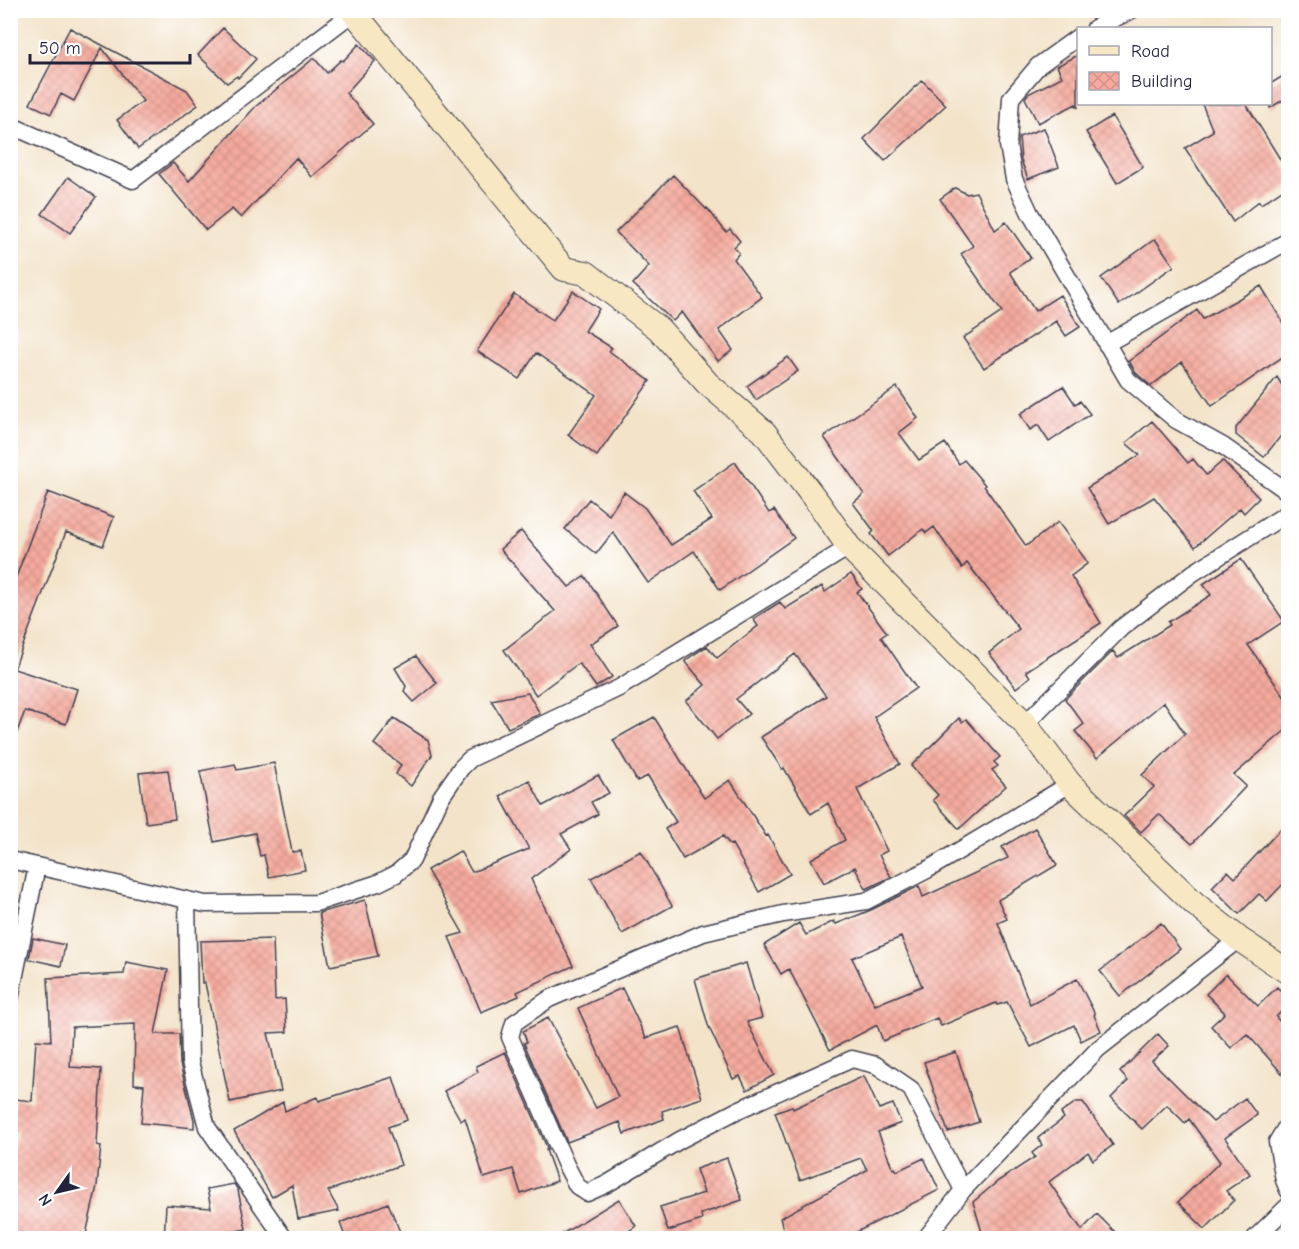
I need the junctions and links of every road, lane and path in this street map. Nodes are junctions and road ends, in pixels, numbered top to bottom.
1 (1132, 10) edge
2 (353, 11) edge
3 (1097, 27) edge
4 (1077, 38) edge
5 (10, 125) edge
6 (1288, 241) edge
7 (1106, 344) junction
8 (1288, 492) edge
9 (1288, 513) edge
10 (849, 547) junction
11 (1026, 724) junction
12 (1070, 784) junction
13 (10, 860) edge
14 (37, 866) junction
15 (187, 900) junction
16 (1239, 939) junction
17 (1288, 972) edge
18 (10, 999) edge
19 (1288, 1124) edge
20 (963, 1190) junction
21 (1288, 1190) edge
22 (1288, 1206) edge
23 (284, 1239) edge
24 (926, 1239) edge
25 (1255, 1239) edge

1 - 3 street
2 - 5 street
2 - 10 street
4 - 7 street
6 - 7 street
7 - 8 street
9 - 11 street
10 - 11 street
10 - 15 street
11 - 12 street
12 - 16 street
12 - 20 street
13 - 14 street
14 - 15 street
14 - 18 street
15 - 23 street
16 - 17 street
16 - 20 street
19 - 21 street
20 - 24 street
22 - 25 street

